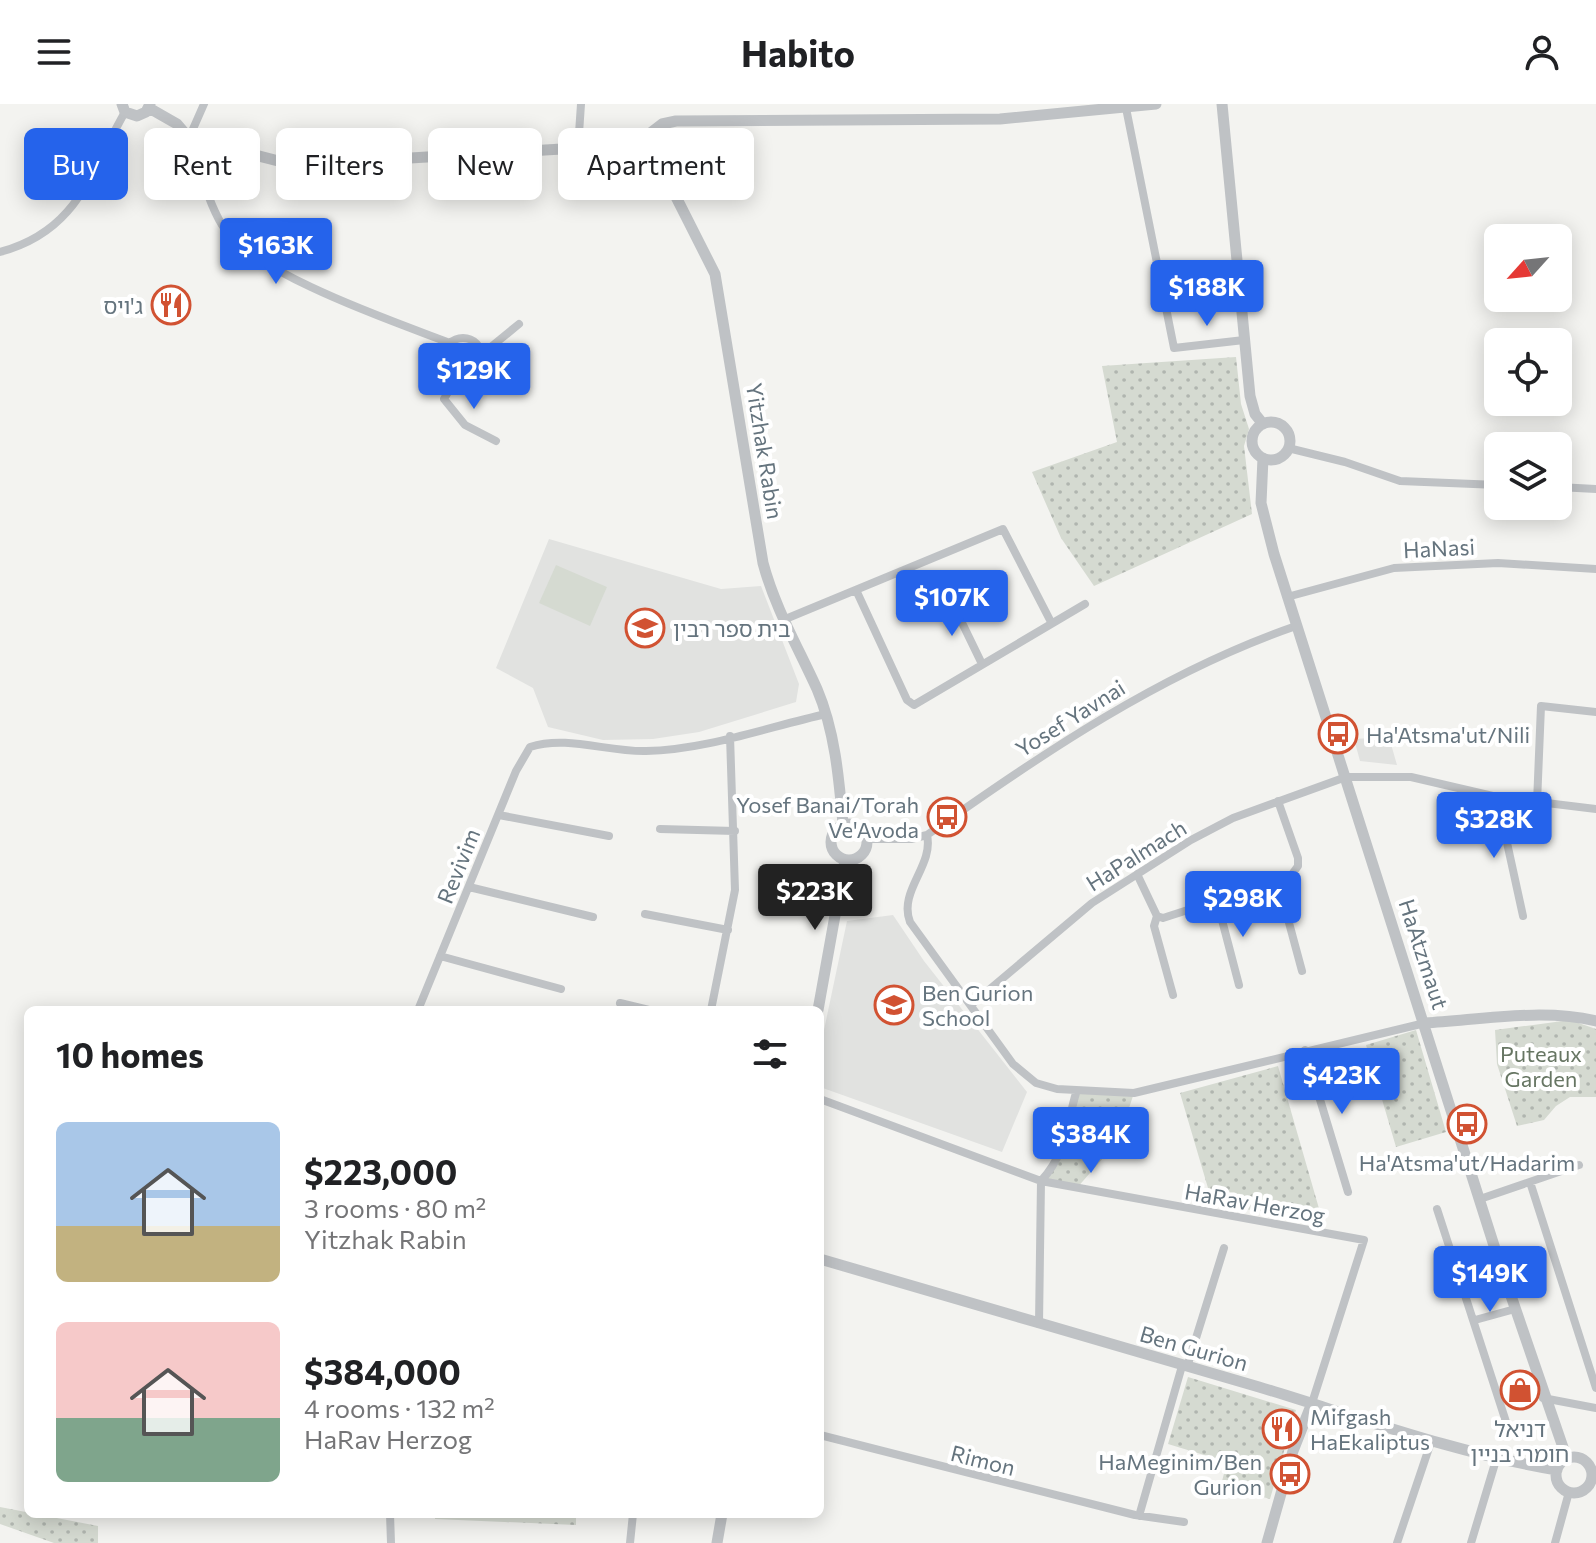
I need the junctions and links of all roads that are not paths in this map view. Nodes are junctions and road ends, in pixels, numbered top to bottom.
1 (204, 104) edge
2 (581, 104) edge
3 (1156, 104) edge
4 (1222, 104) edge
5 (150, 106) edge
6 (124, 108) edge
7 (1126, 108) junction
8 (180, 128) edge
9 (193, 128) edge
10 (579, 128) edge
11 (657, 128) edge
12 (558, 149) edge
13 (260, 156) edge
14 (213, 200) edge
15 (678, 200) edge
16 (0, 252) edge
17 (519, 324) dead end
18 (1244, 340) junction
19 (450, 343) junction
20 (481, 355) junction
21 (458, 375) junction
22 (1263, 424) junction
23 (496, 441) dead end
24 (1288, 448) junction
25 (1263, 458) junction
26 (1484, 484) edge
27 (1572, 488) edge
28 (1596, 489) edge
29 (1596, 569) edge
30 (856, 590) junction
31 (1287, 597) junction
32 (950, 598) dead end
33 (1085, 604) dead end
34 (783, 620) junction
35 (1051, 622) junction
36 (1296, 626) junction
37 (982, 664) junction
38 (1596, 712) edge
39 (826, 714) junction
40 (730, 736) junction
41 (1346, 777) junction
42 (1497, 797) junction
43 (1278, 801) junction
44 (1537, 803) junction
45 (1596, 809) edge
46 (499, 815) junction
47 (843, 824) junction
48 (660, 829) dead end
49 (735, 831) junction
50 (927, 835) junction
51 (609, 836) dead end
52 (868, 839) junction
53 (845, 860) junction
54 (1137, 874) junction
55 (1278, 882) junction
56 (469, 887) junction
57 (1217, 901) junction
58 (645, 914) dead end
59 (1157, 916) junction
60 (1523, 916) dead end
61 (593, 917) dead end
62 (728, 930) junction
63 (440, 956) junction
64 (1302, 971) dead end
65 (1239, 985) dead end
66 (561, 989) dead end
67 (1173, 995) dead end
68 (620, 1003) dead end
69 (971, 1005) junction
70 (420, 1006) edge
71 (632, 1006) edge
72 (712, 1006) edge
73 (819, 1006) edge
74 (1596, 1021) edge
75 (1425, 1023) junction
76 (1305, 1050) junction
77 (1076, 1093) junction
78 (824, 1100) edge
79 (1579, 1165) dead end
80 (1041, 1181) junction
81 (1530, 1182) junction
82 (1348, 1192) dead end
83 (1480, 1199) junction
84 (1437, 1209) dead end
85 (1224, 1248) dead end
86 (1497, 1255) junction
87 (824, 1260) edge
88 (1458, 1269) junction
89 (1515, 1309) junction
90 (1475, 1320) junction
91 (1039, 1324) junction
92 (1184, 1366) junction
93 (1596, 1388) edge
94 (1543, 1398) junction
95 (1312, 1403) junction
96 (1596, 1408) edge
97 (1509, 1431) dead end
98 (824, 1436) edge
99 (1431, 1442) junction
100 (1567, 1459) junction
101 (1496, 1460) junction
102 (1557, 1470) junction
103 (1593, 1483) edge
104 (1569, 1492) junction
105 (1139, 1516) junction
106 (390, 1518) edge
107 (633, 1518) edge
108 (721, 1518) edge
109 (1184, 1522) dead end
110 (391, 1543) edge
111 (630, 1543) edge
112 (717, 1543) edge
113 (1269, 1543) edge
114 (1397, 1543) edge
115 (1471, 1543) edge
116 (1555, 1543) edge

1 - 9 street
2 - 10 street
3 - 7 street
4 - 18 street
5 - 6 street
5 - 8 street
6 - 16 street
7 - 11 street
7 - 18 street
12 - 13 street
14 - 19 street
15 - 34 street, Yitzhak Rabin
17 - 20 street
18 - 22 street
19 - 20 street
19 - 21 street
20 - 21 street
21 - 23 street
22 - 24 street
22 - 25 street
24 - 25 street
24 - 26 street
25 - 31 street, HaAtzmaut
27 - 28 street
29 - 31 street, HaNasi
30 - 34 street
30 - 35 street
30 - 37 street
31 - 36 street, HaAtzmaut
32 - 37 street
33 - 35 street
34 - 39 street, Yitzhak Rabin
35 - 37 street
36 - 41 street, HaAtzmaut
36 - 50 street, Yosef Yavnai
38 - 44 street
39 - 40 street
39 - 47 street, Yitzhak Rabin
40 - 46 street, Revivim
40 - 49 street
41 - 42 street, HaPalmach
41 - 43 street, HaPalmach
41 - 75 street, HaAtzmaut
42 - 44 street, HaPalmach
42 - 60 street
43 - 54 street, HaPalmach
43 - 55 street
44 - 45 street, HaPalmach
46 - 51 street
46 - 56 street, Revivim
47 - 52 street
47 - 53 street
48 - 49 street
49 - 62 street
50 - 52 street
50 - 69 street
52 - 53 street
53 - 73 street
54 - 59 street
54 - 69 street, HaPalmach
55 - 57 street
55 - 64 street
56 - 61 street
56 - 63 street, Revivim
57 - 59 street
57 - 65 street
58 - 62 street
59 - 67 street
62 - 72 street
63 - 66 street
63 - 70 street, Revivim
68 - 71 street
69 - 77 street
74 - 75 street
75 - 76 street
75 - 83 street, HaAtzmaut
76 - 77 street
76 - 82 street
77 - 80 street
78 - 80 street, HaRav Herzog
79 - 81 street
80 - 91 street
80 - 95 street, HaRav Herzog
81 - 83 street
81 - 93 street
83 - 86 street, HaAtzmaut
84 - 88 street
85 - 92 street
86 - 88 street
86 - 89 street, HaAtzmaut
87 - 91 street, Ben Gurion
88 - 90 street
89 - 90 street
89 - 94 street, HaAtzmaut
90 - 97 street
91 - 92 street, Ben Gurion
92 - 95 street, Ben Gurion
92 - 105 street
94 - 96 street
94 - 100 street, HaAtzmaut
95 - 99 street, Ben Gurion
95 - 113 street
98 - 105 street, Rimon
99 - 101 street, Ben Gurion
99 - 114 street
100 - 102 street
100 - 103 street
101 - 102 street, Ben Gurion
101 - 115 street
102 - 104 street
103 - 104 street
104 - 116 street
105 - 109 street, Rimon
106 - 110 street
107 - 111 street
108 - 112 street

